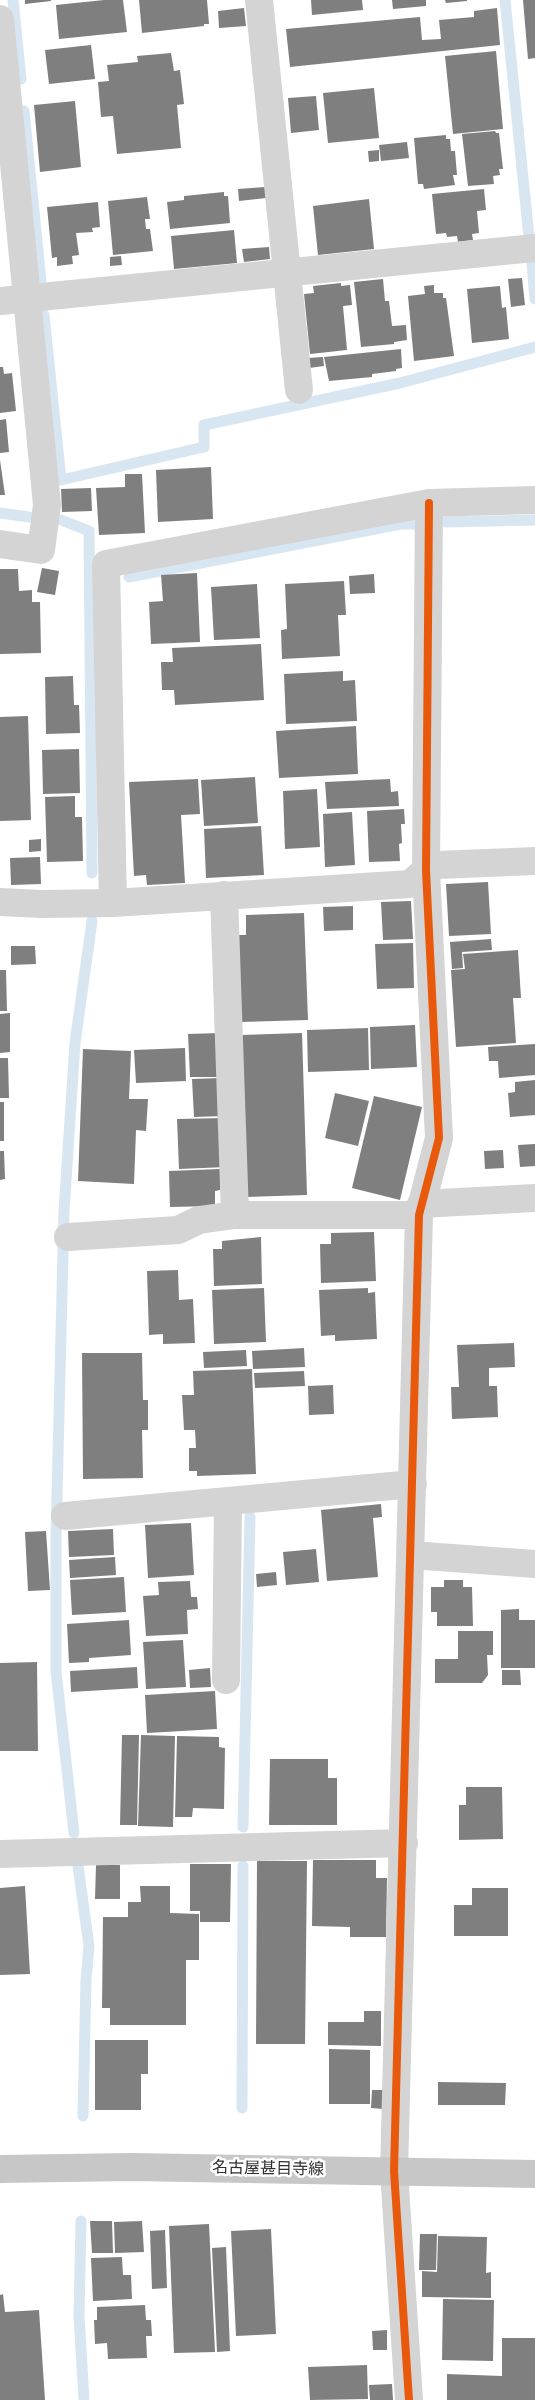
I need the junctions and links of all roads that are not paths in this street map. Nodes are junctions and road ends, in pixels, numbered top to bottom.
1 (259, 0) edge
2 (0, 19) edge
3 (535, 248) edge
4 (286, 271) junction
5 (27, 298) junction
6 (0, 300) edge
7 (299, 390) dead end
8 (535, 500) edge
9 (429, 503) junction
10 (0, 544) edge
11 (535, 861) edge
12 (426, 870) junction
13 (224, 895) junction
14 (0, 902) edge
15 (113, 903) junction
16 (535, 1198) edge
17 (420, 1209) junction
18 (235, 1215) junction
19 (68, 1237) dead end
20 (413, 1484) junction
21 (228, 1501) junction
22 (65, 1516) dead end
23 (411, 1555) junction
24 (535, 1564) edge
25 (226, 1680) dead end
26 (404, 1843) junction
27 (0, 1854) edge
28 (0, 2169) edge
29 (394, 2171) junction
30 (535, 2174) edge
31 (409, 2400) edge

1 - 4 street
2 - 5 street
3 - 4 street
4 - 5 street
4 - 7 street
5 - 6 street
5 - 10 street
8 - 9 street
9 - 12 street
9 - 15 street
11 - 12 street
12 - 13 street
12 - 17 street
13 - 15 street
13 - 18 street
14 - 15 street
16 - 17 street
17 - 18 street
17 - 20 street
18 - 19 street
20 - 21 street
20 - 23 street
21 - 22 street
21 - 25 street
23 - 24 street
23 - 26 street
26 - 27 street
26 - 29 street
28 - 29 main road, 名古屋甚目寺線
29 - 30 main road, 名古屋甚目寺線
29 - 31 street

